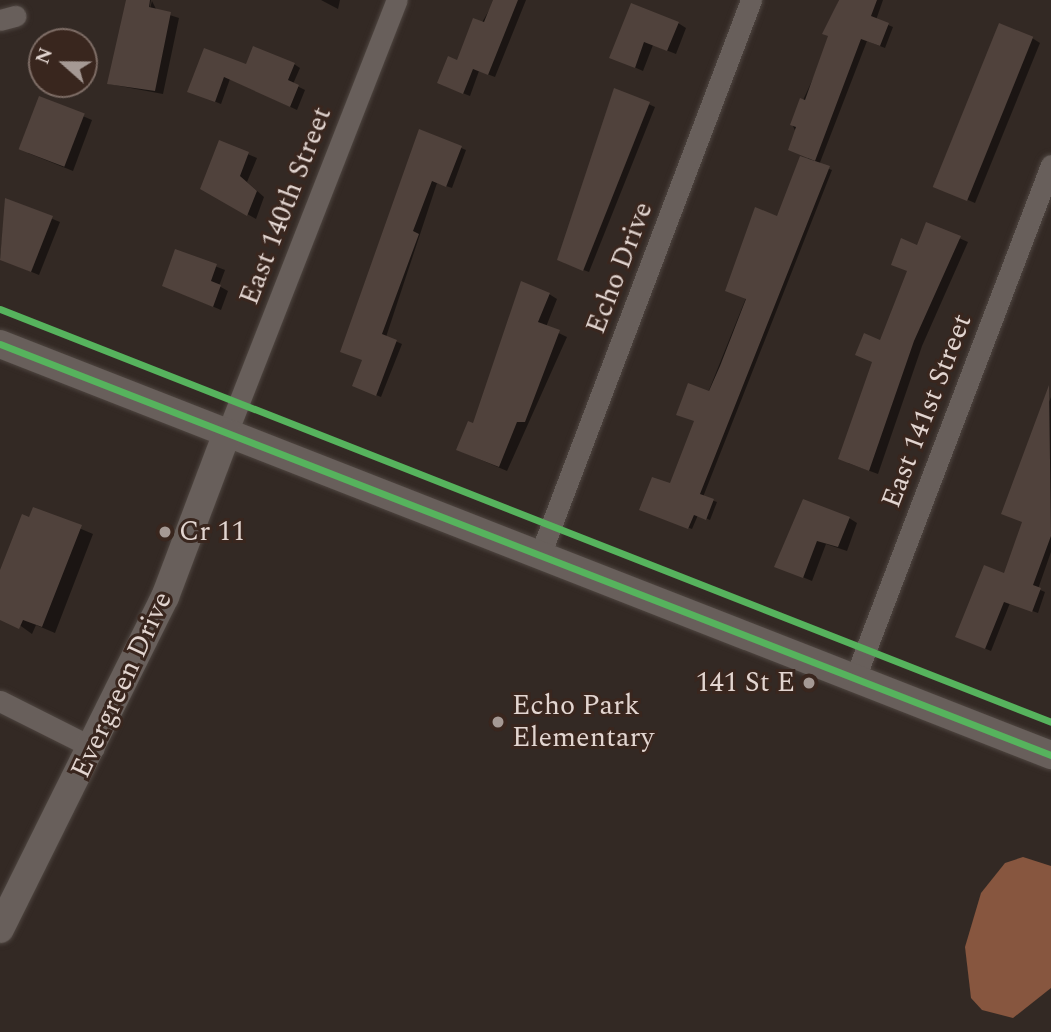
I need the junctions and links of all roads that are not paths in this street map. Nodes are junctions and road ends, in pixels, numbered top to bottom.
1 (397, 0) edge
2 (751, 0) edge
3 (1051, 165) edge
4 (0, 344) edge
5 (227, 433) junction
6 (540, 555) junction
7 (855, 678) junction
8 (0, 701) edge
9 (94, 748) junction
10 (1051, 755) edge
11 (0, 929) edge

1 - 5 street, East 140th Street
2 - 6 street, Echo Drive
3 - 7 street, East 141st Street
4 - 5 street
5 - 6 street
5 - 9 street, Evergreen Drive
6 - 7 street
7 - 10 street
8 - 9 street
9 - 11 street, Evergreen Drive

